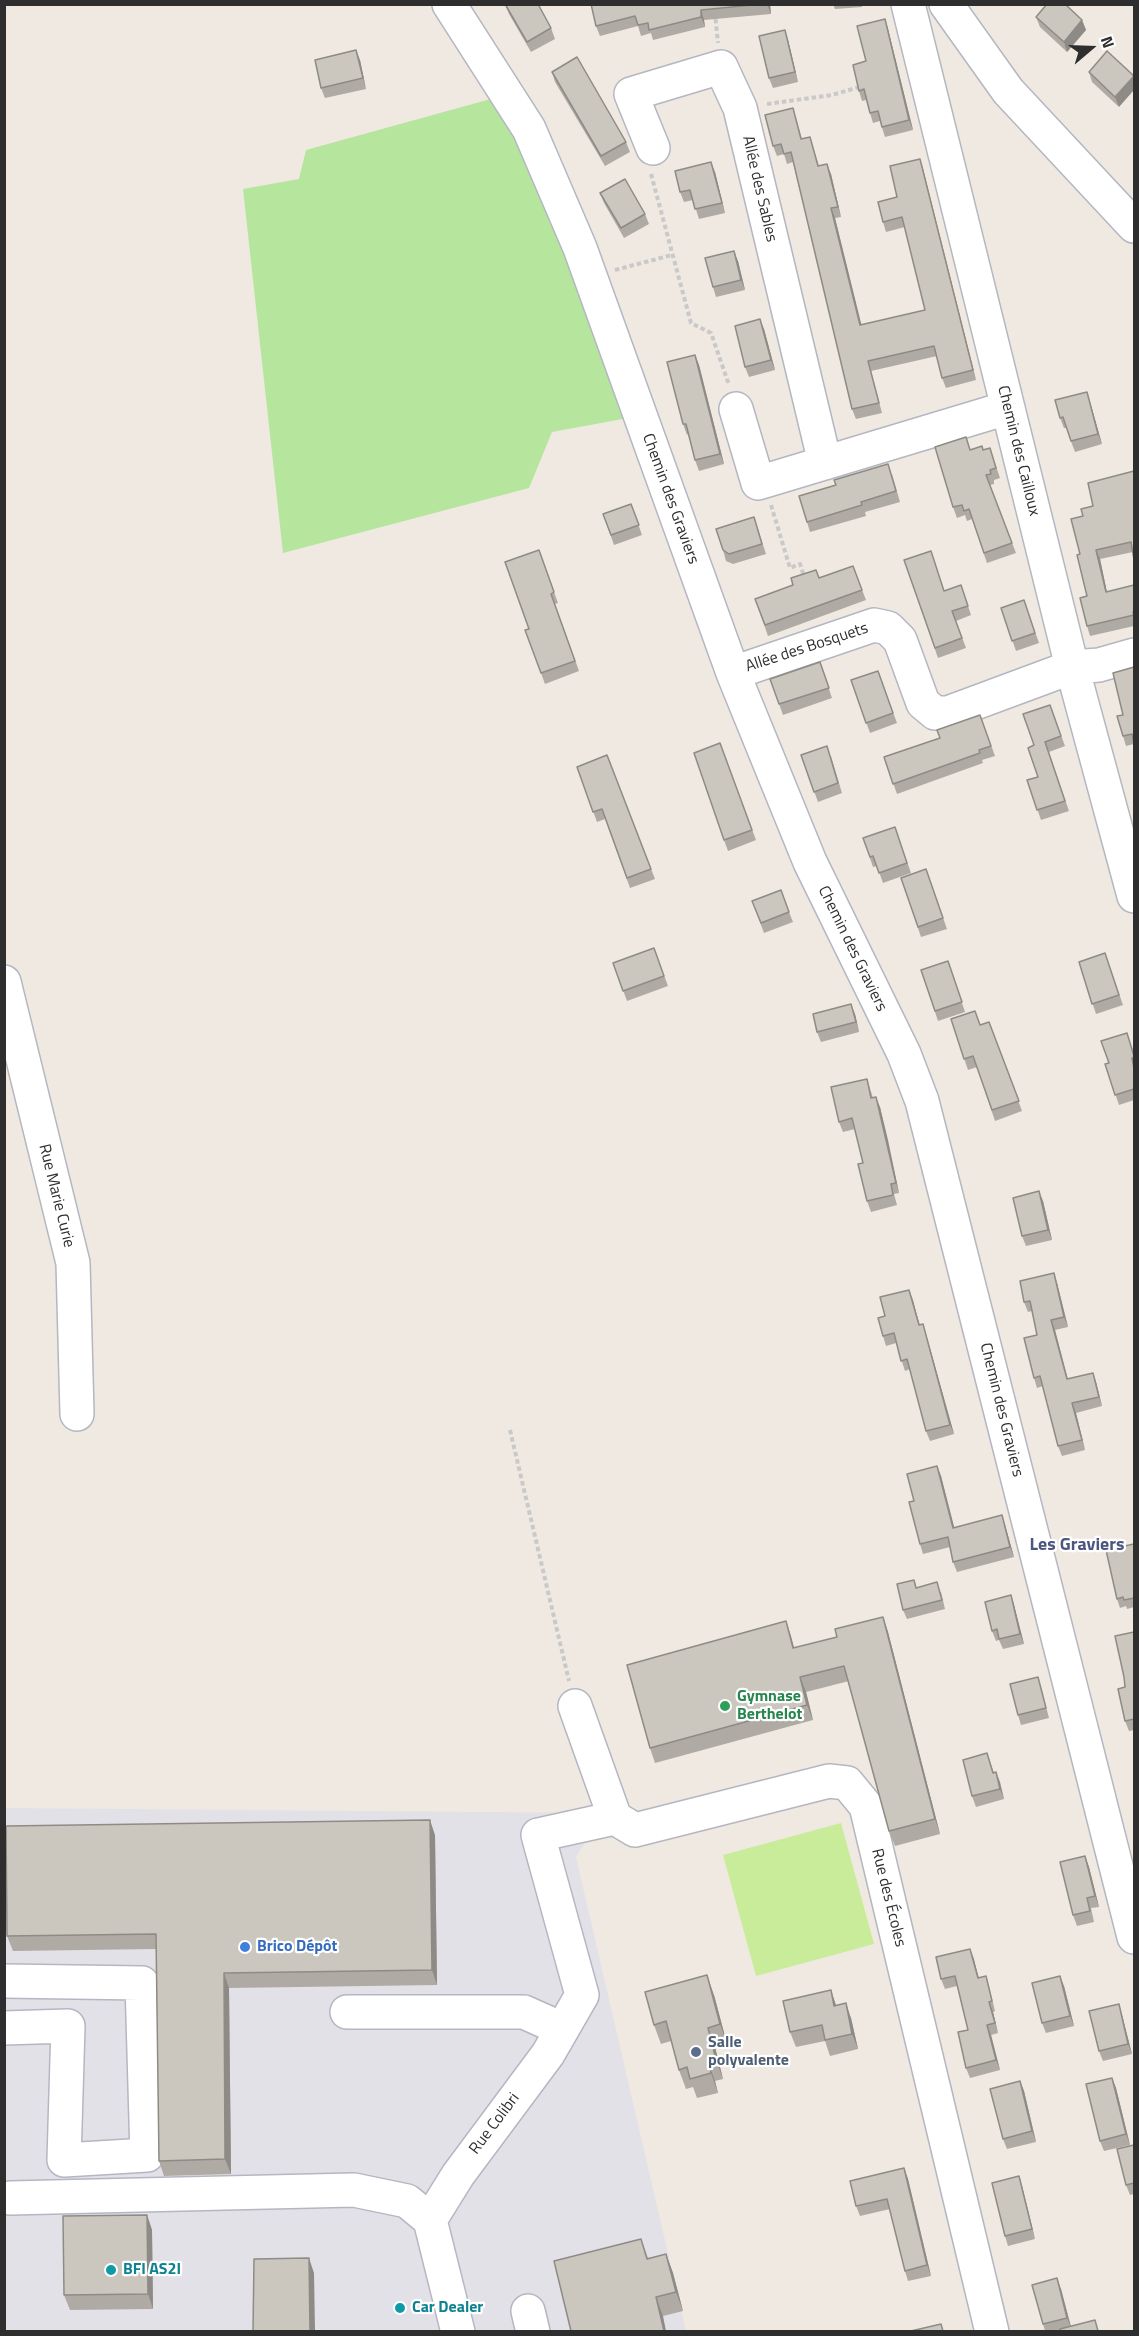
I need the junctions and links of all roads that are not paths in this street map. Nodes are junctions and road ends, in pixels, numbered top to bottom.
1 (449, 4) edge
2 (908, 4) edge
3 (945, 4) edge
4 (653, 148) road end
5 (1134, 226) edge
6 (1007, 408) junction
7 (736, 409) road end
8 (825, 463) junction
9 (1134, 655) edge
10 (1072, 667) junction
11 (734, 673) junction
12 (1134, 896) edge
13 (4, 982) edge
14 (77, 1414) dead end
15 (575, 1706) road end
16 (615, 1818) junction
17 (1134, 1937) edge
18 (4, 1981) edge
19 (347, 2012) dead end
20 (4, 2028) edge
21 (562, 2029) junction
22 (10, 2198) dead end
23 (430, 2220) junction
24 (458, 2331) edge
25 (992, 2331) edge

1 - 11 street, Chemin des Graviers
2 - 6 street, Chemin des Cailloux
3 - 5 street
4 - 8 street, Allée des Sables
6 - 8 street
6 - 10 street, Chemin des Cailloux
7 - 8 street
9 - 10 street
10 - 11 street, Allée des Bosquets
10 - 12 street, Chemin des Cailloux
11 - 17 street, Chemin des Graviers
13 - 14 street, Rue Marie Curie
15 - 16 street
16 - 21 street, Rue Colibri
16 - 25 street, Rue des Écoles
18 - 20 street
19 - 21 street
21 - 23 street, Rue Colibri
22 - 23 street
23 - 24 street

